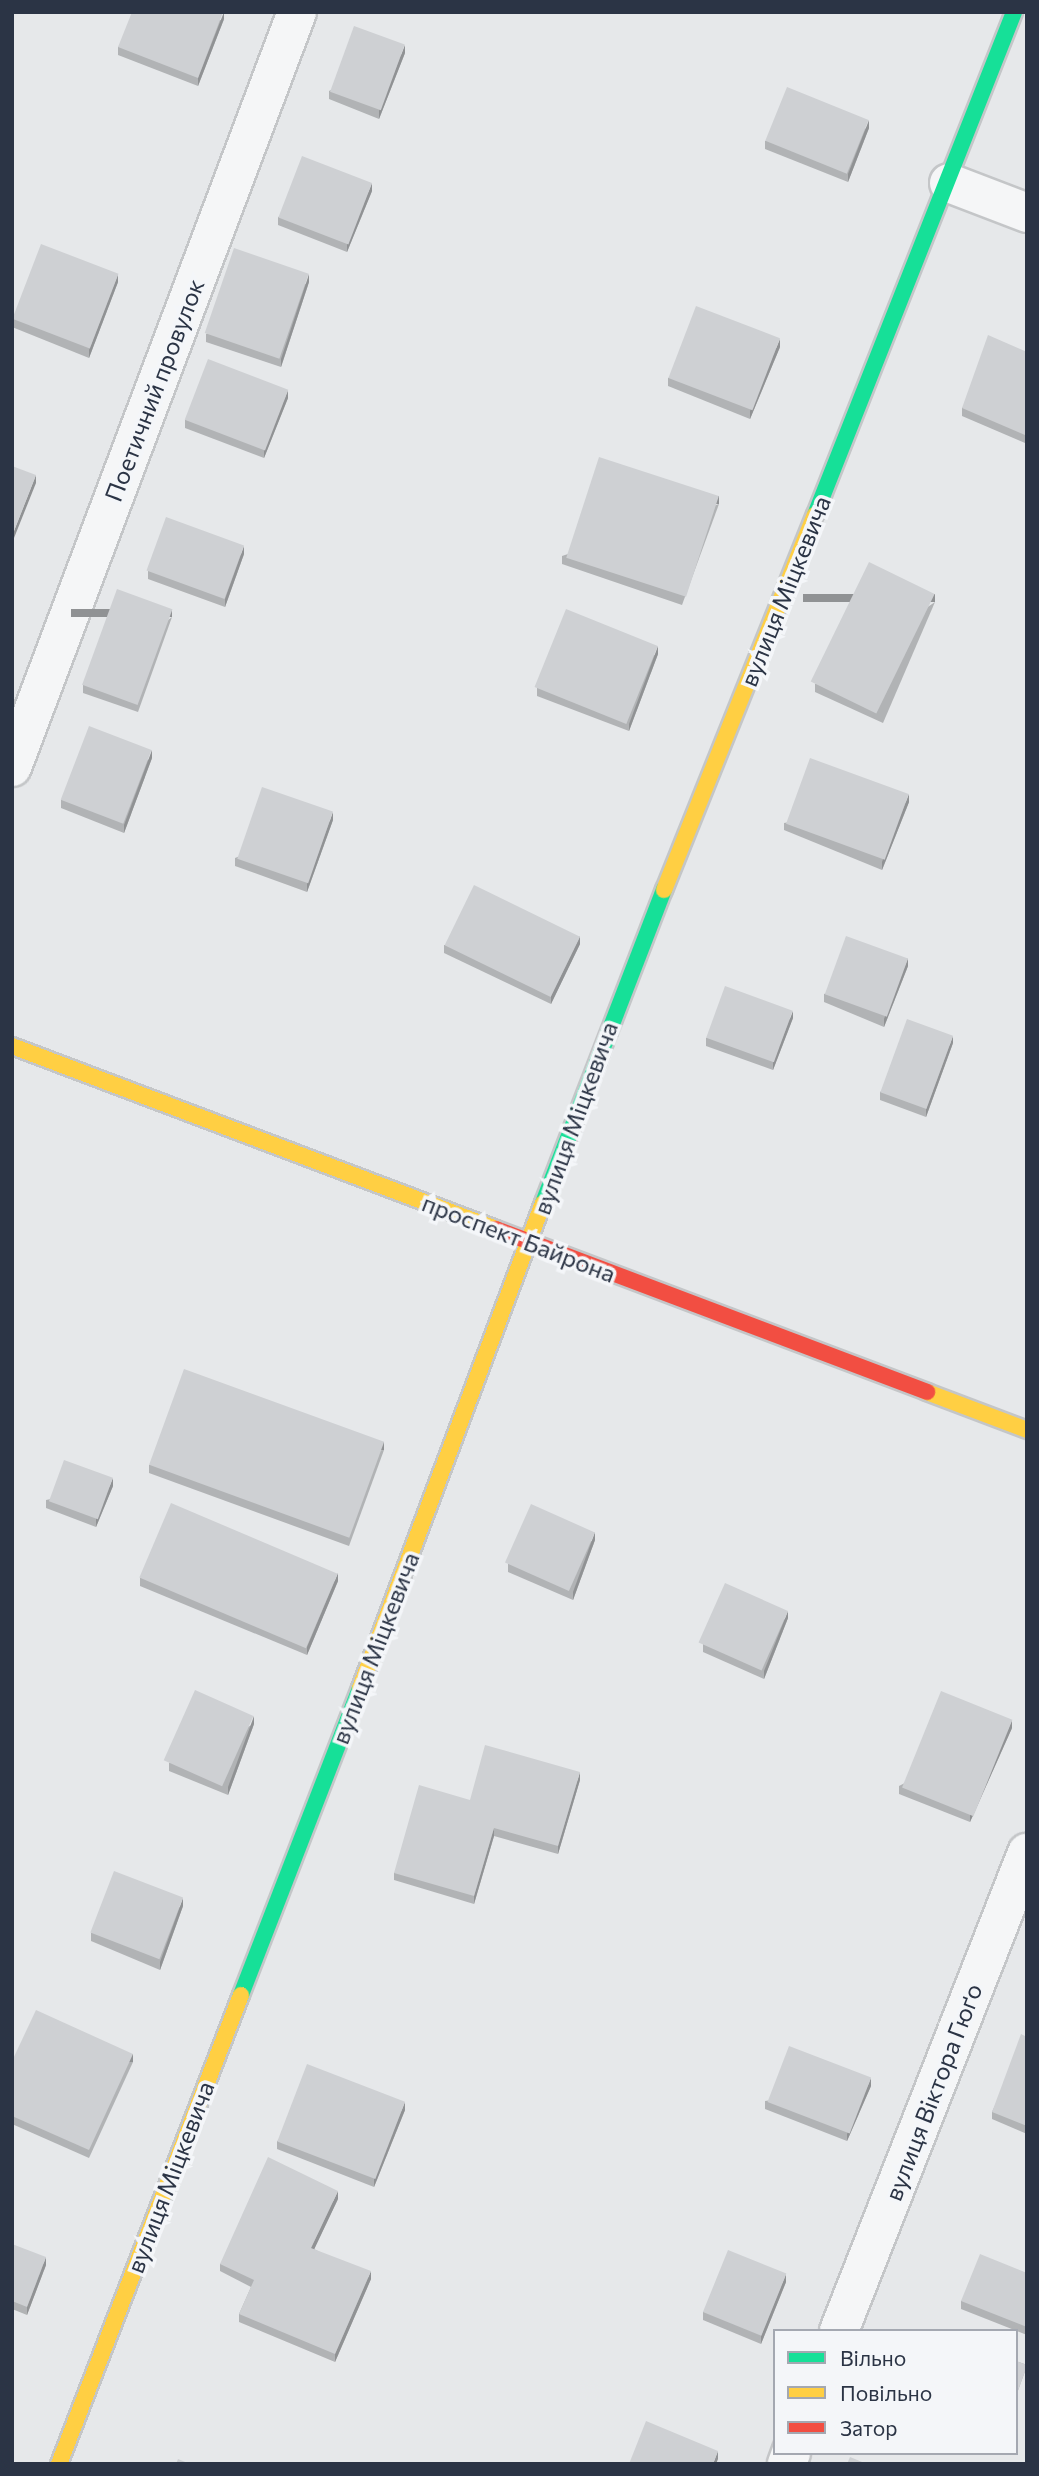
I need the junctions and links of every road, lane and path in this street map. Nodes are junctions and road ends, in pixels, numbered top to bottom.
1 (297, 12) edge
2 (1014, 12) edge
3 (949, 183) junction
4 (1027, 213) edge
5 (12, 767) edge
6 (12, 1046) edge
7 (530, 1242) junction
8 (1027, 1430) edge
9 (1027, 1853) edge
10 (840, 2329) edge
11 (59, 2464) edge

1 - 5 street, Поетичний провулок
2 - 3 street, вулиця Міцкевича
3 - 4 street
3 - 7 street, вулиця Міцкевича
6 - 7 street, проспект Байрона
7 - 8 street, проспект Байрона
7 - 11 street, вулиця Міцкевича
9 - 10 street, вулиця Віктора Гюґо

